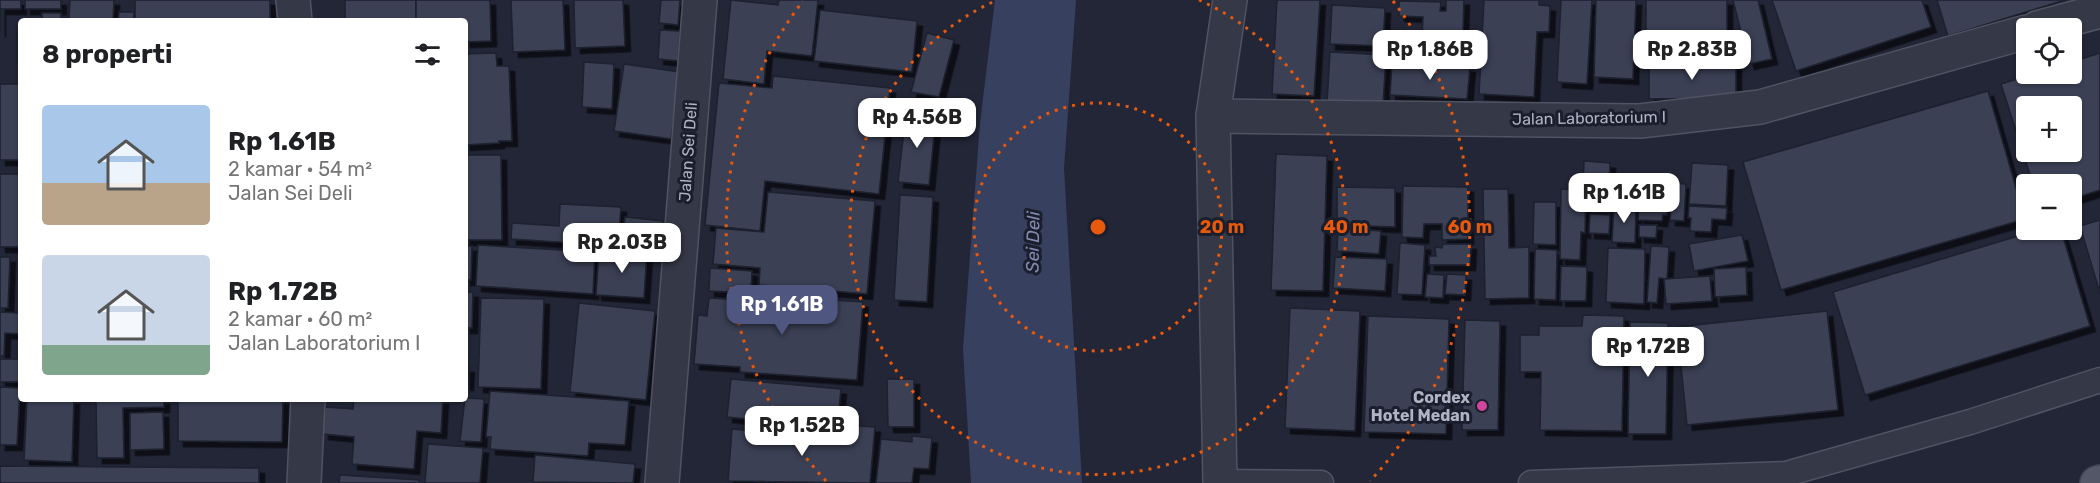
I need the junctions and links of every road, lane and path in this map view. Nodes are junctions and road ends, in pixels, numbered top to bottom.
1 (293, 0) edge
2 (700, 0) edge
3 (1230, 0) edge
4 (2100, 11) edge
5 (295, 18) edge
6 (2074, 18) edge
7 (2016, 35) edge
8 (1213, 116) junction
9 (2100, 380) edge
10 (308, 402) edge
11 (1786, 478) edge
12 (1220, 482) edge
13 (304, 483) edge
14 (662, 483) edge
15 (1321, 483) edge
16 (1531, 483) edge

1 - 5 street
2 - 14 street, Jalan Sei Deli
3 - 8 street
4 - 6 street
7 - 8 street, Jalan Laboratorium I
8 - 12 street
9 - 11 lane
10 - 13 street
11 - 16 lane
12 - 15 lane

